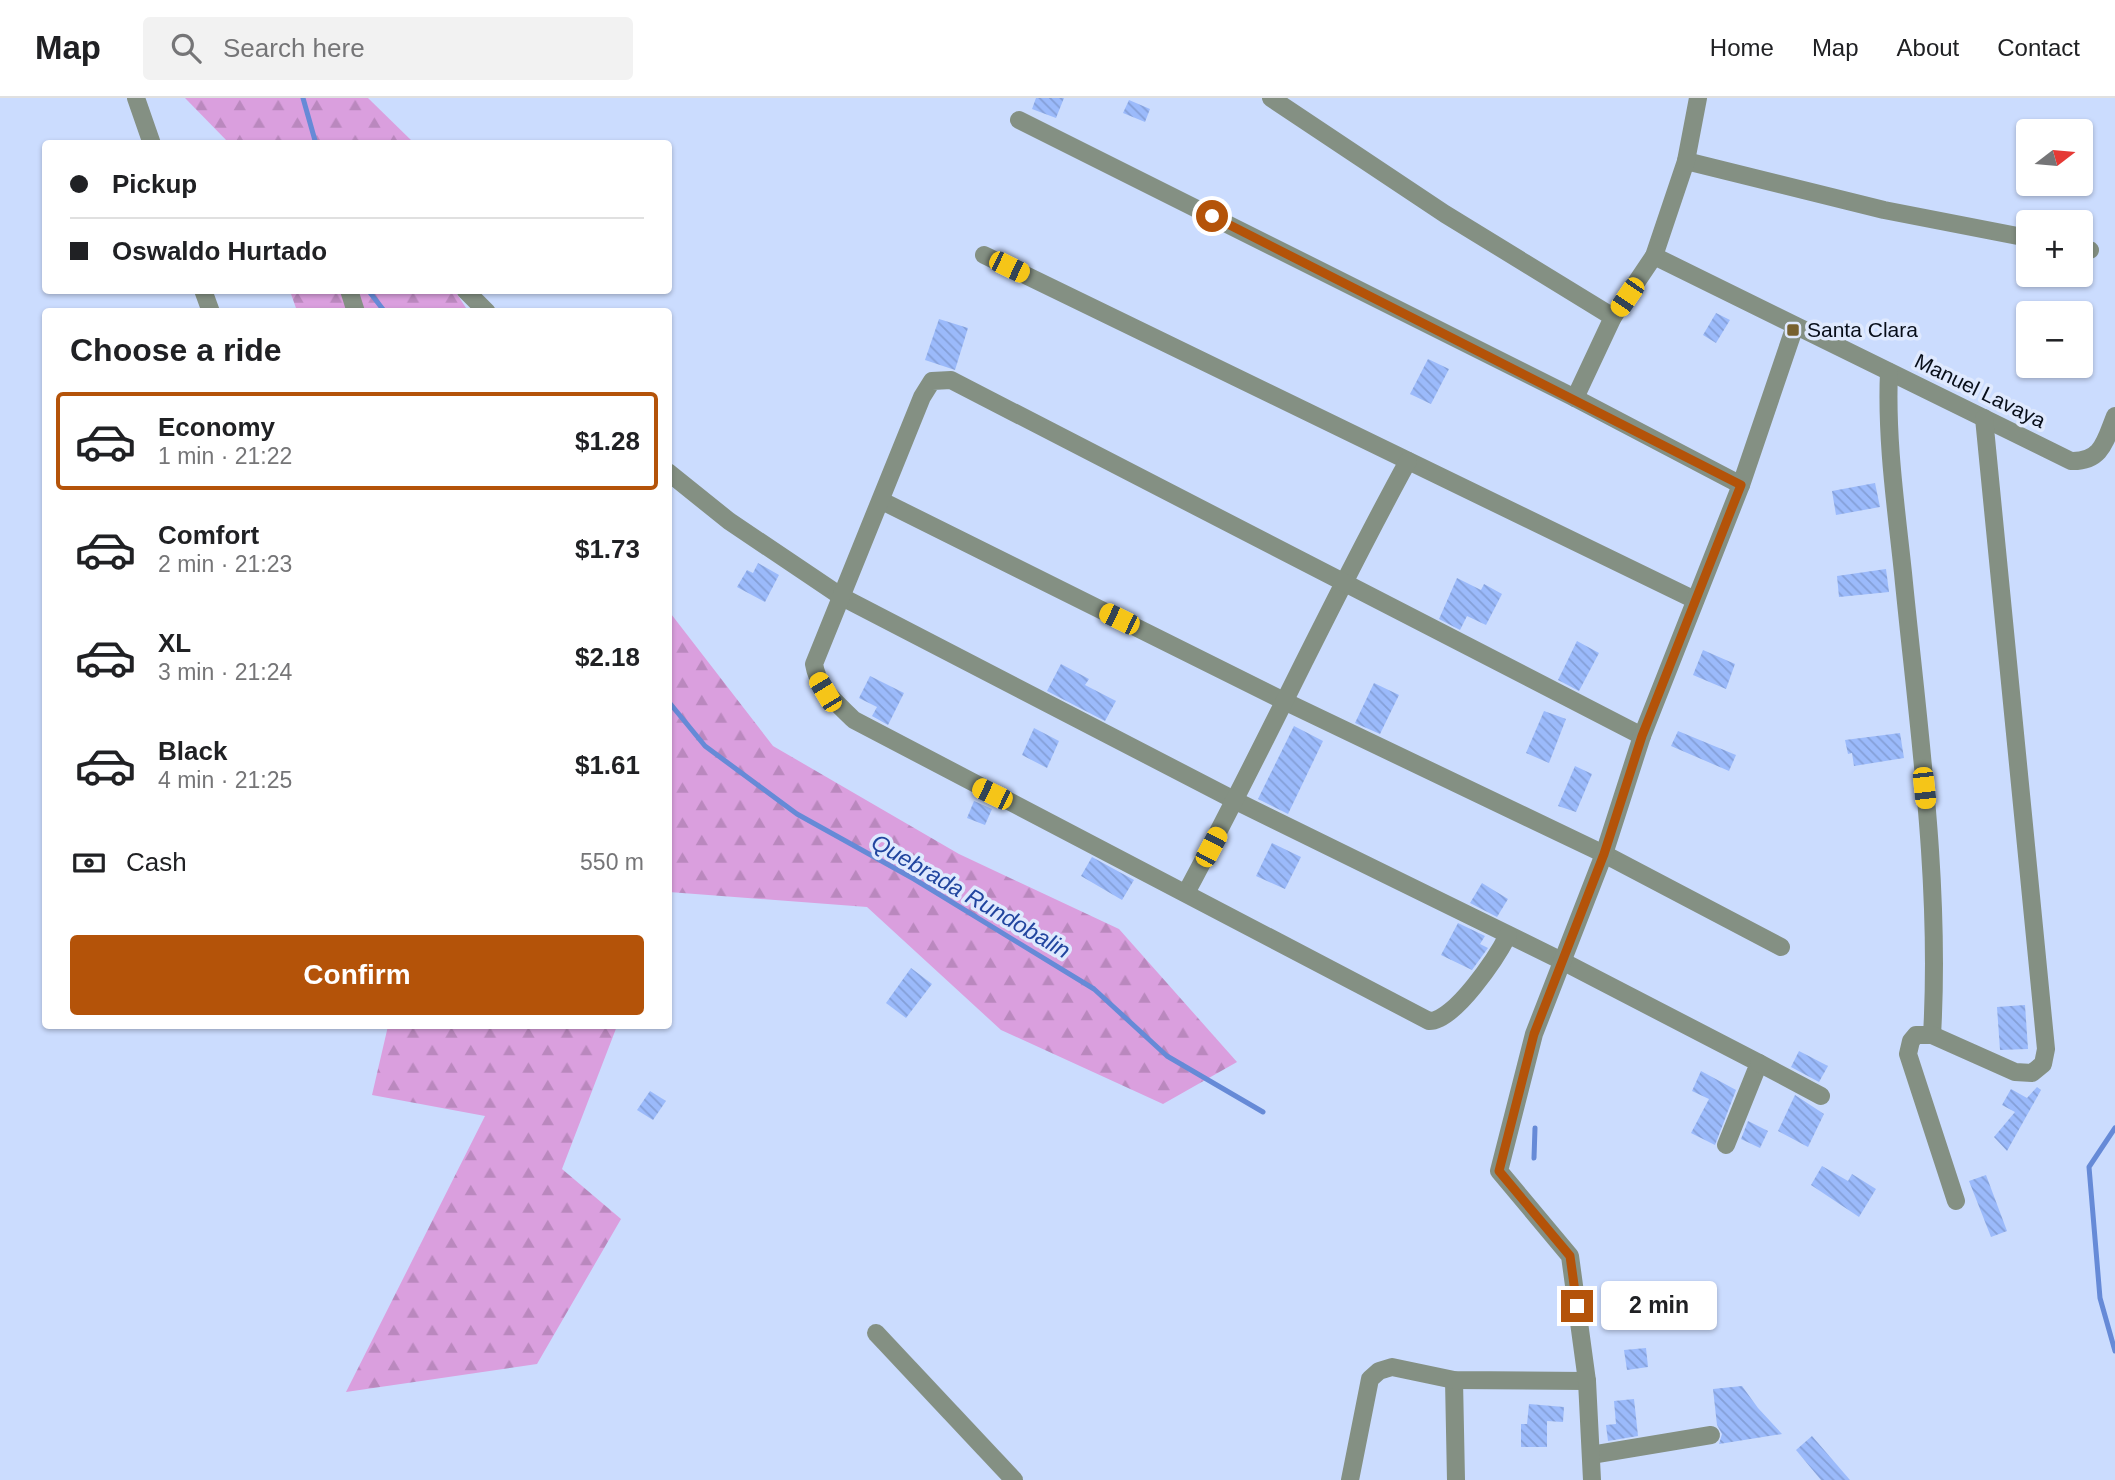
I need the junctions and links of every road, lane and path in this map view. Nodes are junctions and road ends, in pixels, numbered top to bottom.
1 (136, 98) edge
2 (1272, 98) edge
3 (1698, 98) edge
4 (1019, 120) dead end
5 (151, 140) edge
6 (1686, 161) junction
7 (2016, 236) edge
8 (984, 255) dead end
9 (1654, 256) junction
10 (469, 294) edge
11 (483, 308) edge
12 (1613, 317) junction
13 (1795, 326) junction
14 (1889, 372) junction
15 (1575, 398) junction
16 (2115, 415) edge
17 (1984, 418) junction
18 (1408, 461) junction
19 (672, 475) edge
20 (1741, 485) junction
21 (882, 501) junction
22 (1343, 580) junction
23 (842, 597) junction
24 (1695, 600) junction
25 (1284, 701) junction
26 (1642, 736) junction
27 (1236, 801) junction
28 (1604, 854) junction
29 (1186, 893) junction
30 (1508, 935) junction
31 (1781, 947) dead end
32 (1562, 961) junction
33 (1932, 1035) junction
34 (1759, 1063) junction
35 (1821, 1097) dead end
36 (1726, 1145) dead end
37 (1956, 1201) dead end
38 (876, 1333) dead end
39 (1454, 1380) junction
40 (1587, 1381) junction
41 (1711, 1435) dead end
42 (1591, 1455) junction
43 (1014, 1480) edge
44 (1349, 1480) edge
45 (1455, 1480) edge
46 (1592, 1480) edge

1 - 5 street
2 - 12 street
3 - 6 street
4 - 15 street
6 - 7 street
6 - 9 street
8 - 18 street
9 - 12 street
9 - 13 street, Manuel Lavaya
10 - 11 street
12 - 15 street
13 - 14 street, Manuel Lavaya
13 - 20 street
14 - 17 street, Manuel Lavaya
14 - 33 street
15 - 20 street
16 - 17 street, Manuel Lavaya
17 - 33 street
18 - 22 street
18 - 24 street
19 - 23 street
20 - 24 street
21 - 22 street
21 - 23 street
21 - 25 street
22 - 25 street
22 - 26 street
23 - 27 street
23 - 29 street
24 - 26 street
25 - 27 street
25 - 28 street
26 - 28 street
27 - 29 street
27 - 30 street
28 - 31 street
28 - 32 street
29 - 30 street
30 - 32 street
32 - 34 street
32 - 40 street
33 - 37 street
34 - 35 street
34 - 36 street
38 - 43 street
39 - 40 street
39 - 44 street
39 - 45 street
40 - 42 street
41 - 42 street
42 - 46 street

